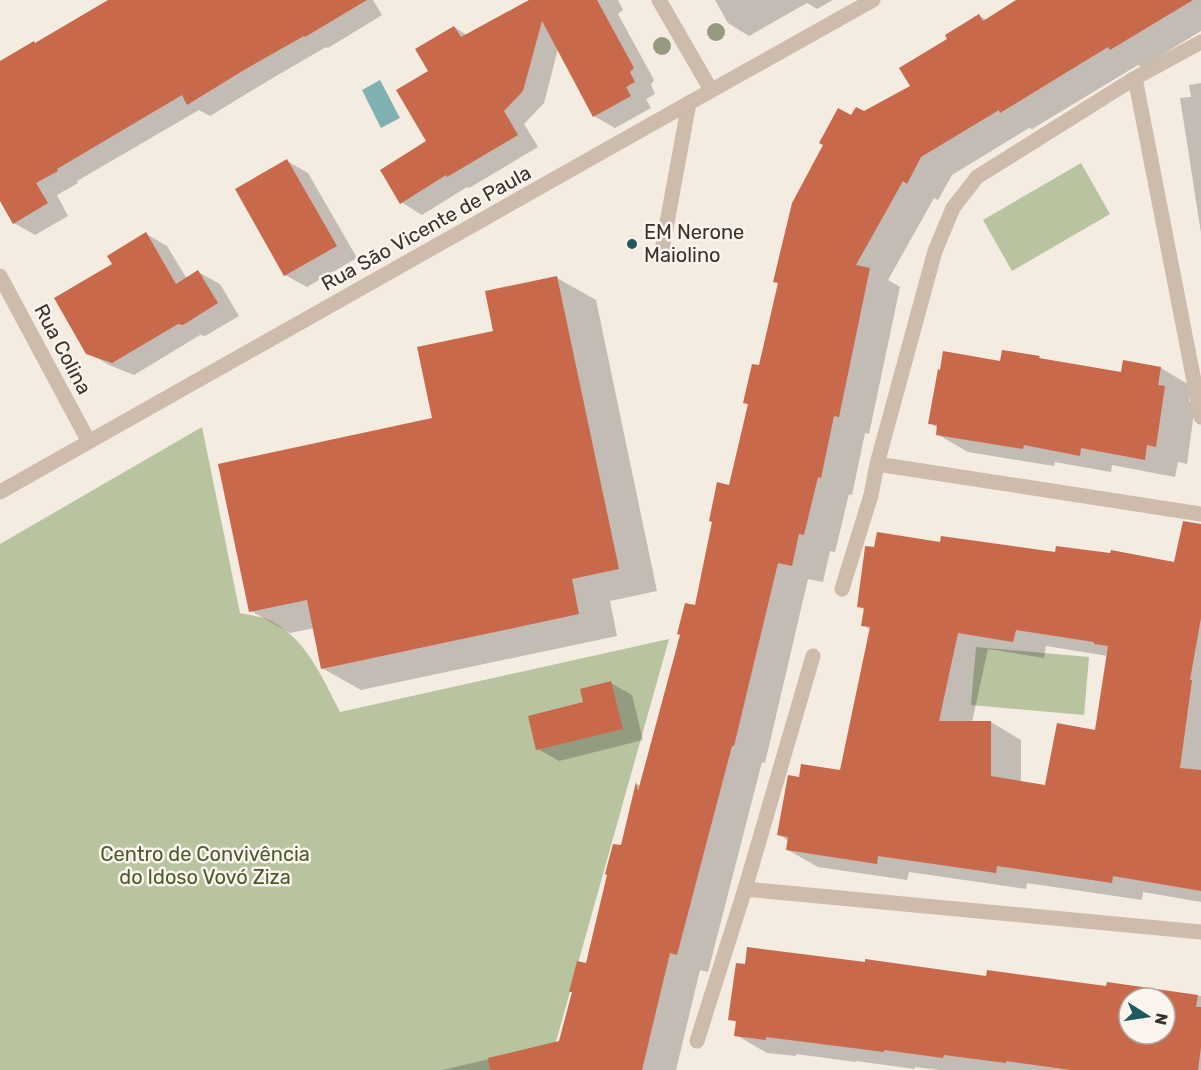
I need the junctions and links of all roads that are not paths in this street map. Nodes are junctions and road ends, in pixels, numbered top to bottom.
1 (659, 0) edge
2 (873, 0) edge
3 (1201, 42) edge
4 (1135, 78) junction
5 (711, 90) junction
6 (688, 103) junction
7 (662, 255) dead end
8 (0, 276) edge
9 (1201, 417) edge
10 (89, 442) junction
11 (877, 464) junction
12 (0, 492) edge
13 (1201, 514) edge
14 (842, 589) dead end
15 (813, 656) dead end
16 (746, 889) junction
17 (1201, 932) edge
18 (697, 1041) dead end

1 - 5 street
2 - 5 street, Rua São Vicente de Paula
3 - 4 street
4 - 9 street
4 - 11 street
5 - 6 street, Rua São Vicente de Paula
6 - 7 street
6 - 10 street, Rua São Vicente de Paula
8 - 10 street, Rua Colina
10 - 12 street, Rua São Vicente de Paula
11 - 13 street
11 - 14 street
15 - 16 street
16 - 17 street
16 - 18 street

